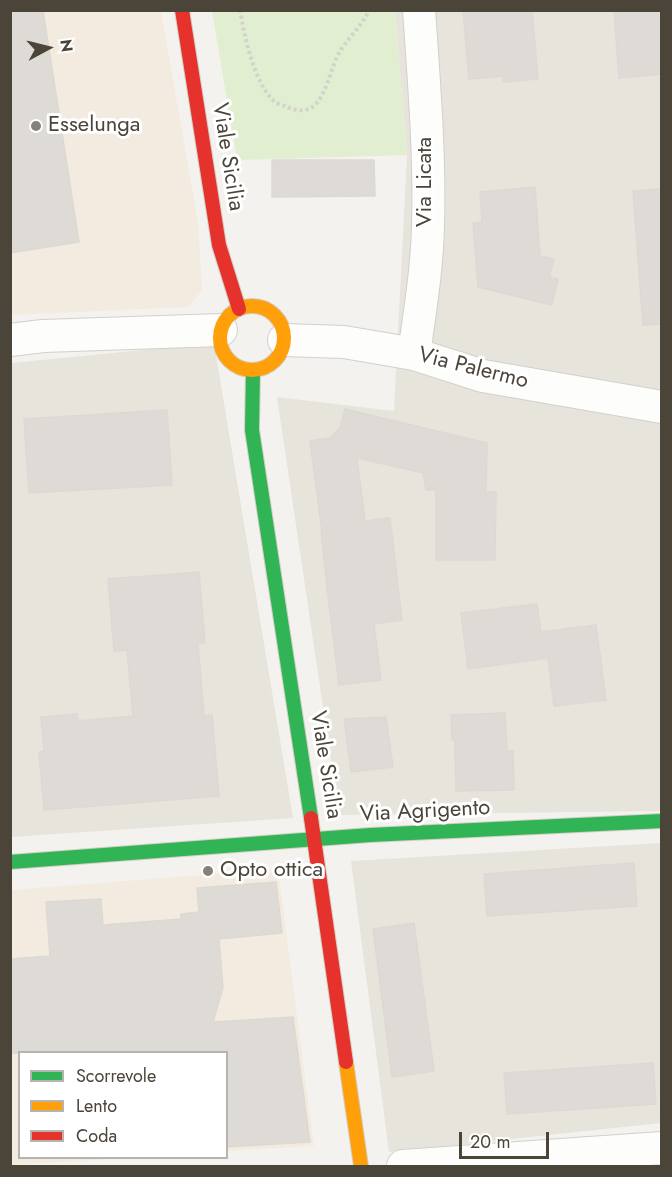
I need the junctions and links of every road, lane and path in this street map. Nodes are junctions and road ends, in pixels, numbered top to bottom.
1 (182, 10) edge
2 (240, 10) edge
3 (369, 10) edge
4 (418, 10) edge
5 (230, 319) junction
6 (10, 340) edge
7 (284, 340) junction
8 (414, 354) junction
9 (253, 370) junction
10 (662, 407) edge
11 (662, 821) edge
12 (315, 839) junction
13 (10, 862) edge
14 (662, 1148) edge
15 (361, 1167) edge
16 (403, 1167) edge

1 - 5 street, Viale Sicilia
2 - 3 path
4 - 8 street, Via Licata
5 - 6 street
5 - 7 street
5 - 9 street
7 - 8 street, Via Palermo
7 - 9 street
8 - 10 street, Via Palermo
9 - 12 street, Viale Sicilia
11 - 12 street, Via Agrigento
12 - 13 street, Via Agrigento
12 - 15 street, Viale Sicilia
14 - 16 street

